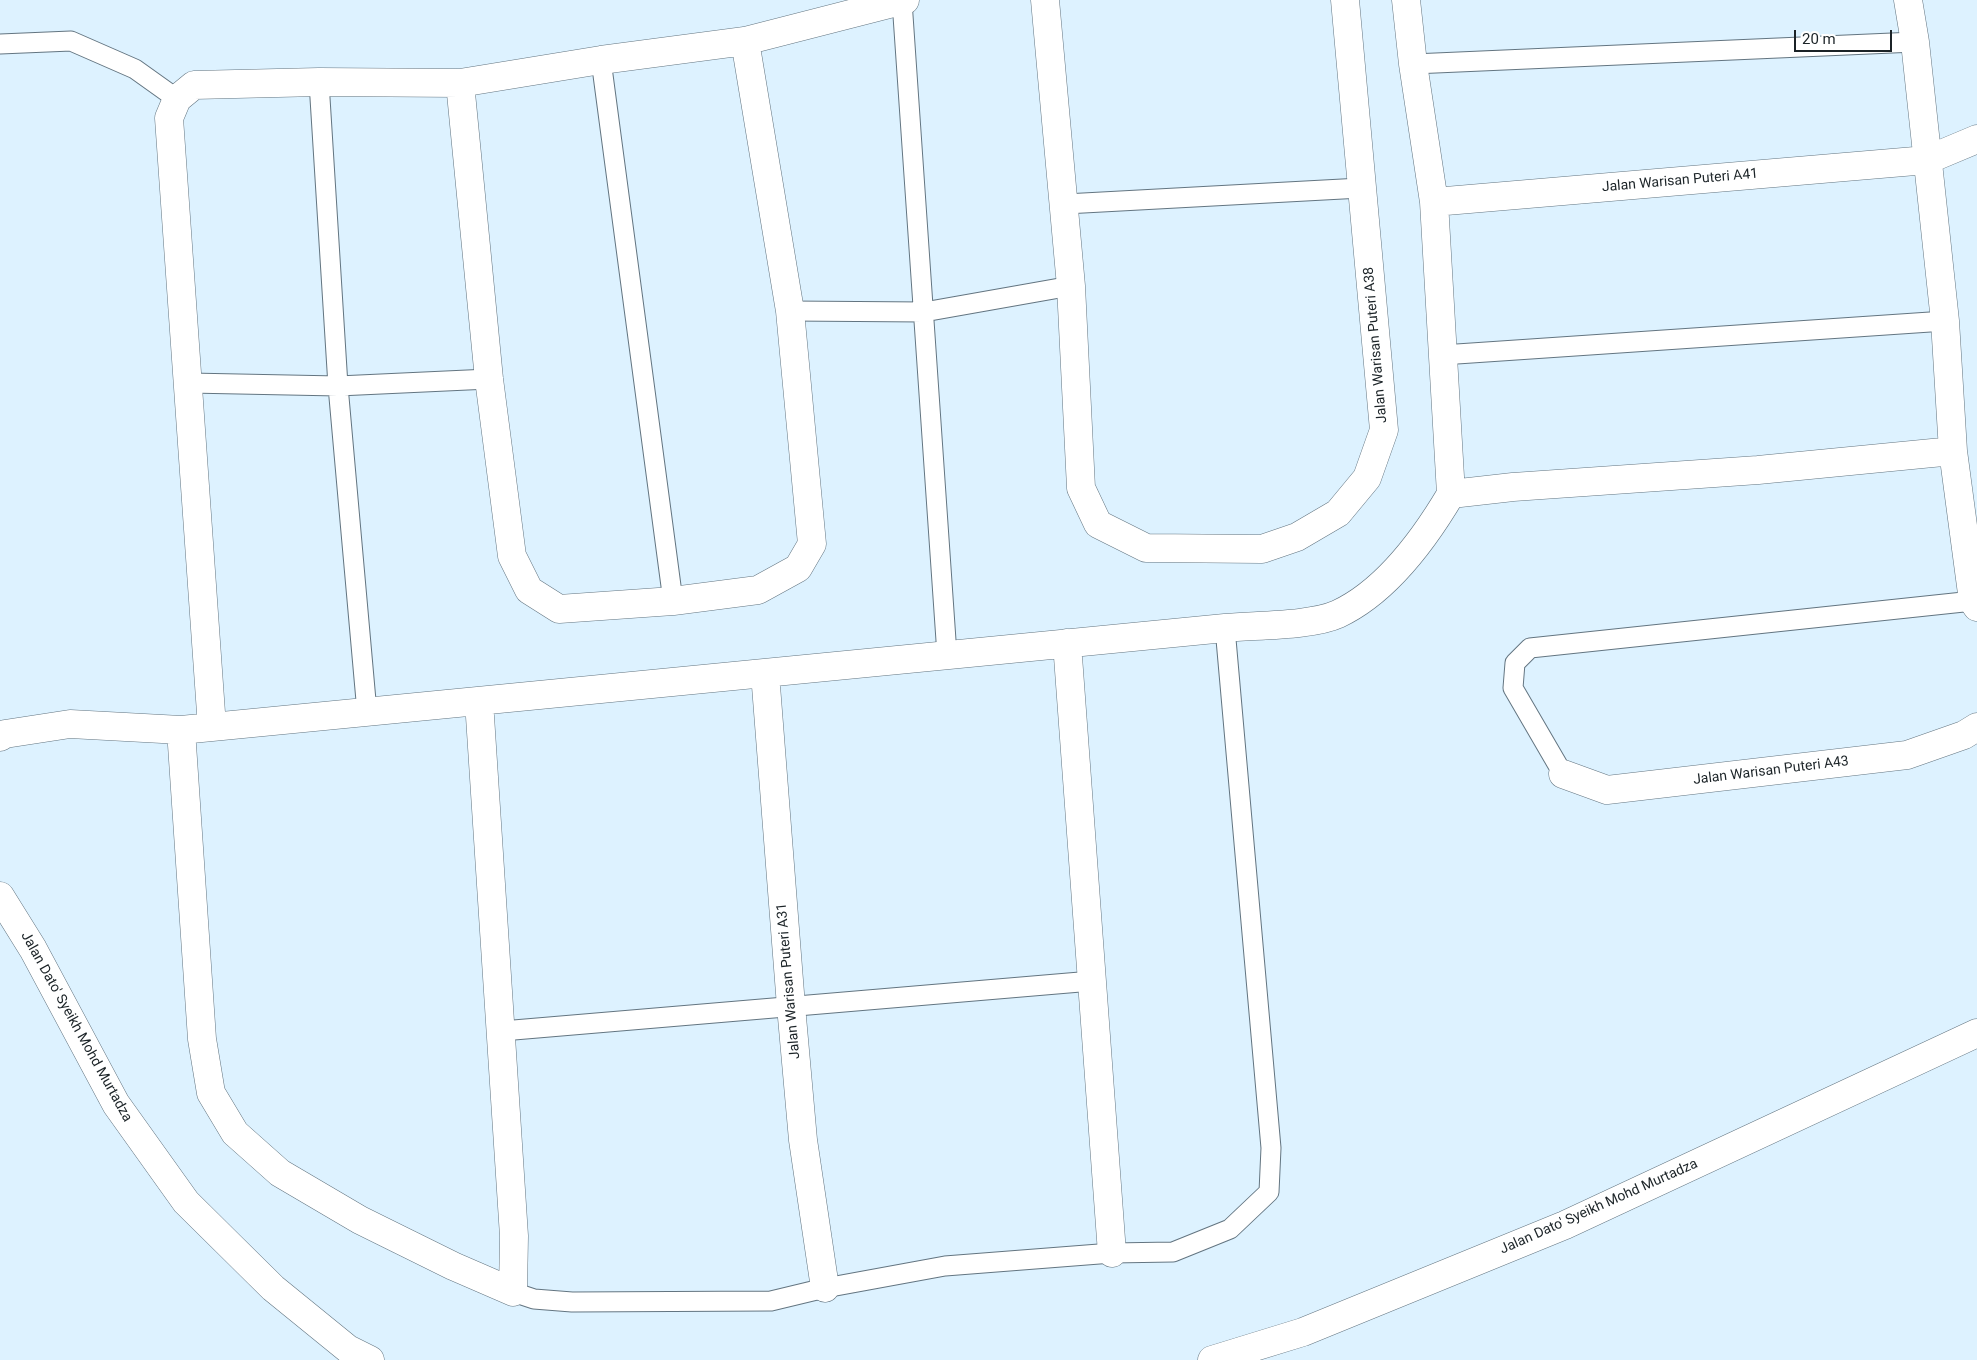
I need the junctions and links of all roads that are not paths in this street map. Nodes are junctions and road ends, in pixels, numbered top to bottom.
1 (903, 0) edge
2 (1045, 0) edge
3 (1345, 0) edge
4 (1406, 0) edge
5 (1908, 0) edge
6 (745, 41) junction
7 (1915, 42) junction
8 (0, 44) edge
9 (601, 60) junction
10 (1413, 64) junction
11 (319, 82) junction
12 (460, 84) junction
13 (177, 99) junction
14 (1977, 139) edge
15 (1927, 160) junction
16 (1361, 188) junction
17 (1434, 202) junction
18 (1065, 204) junction
19 (1071, 286) junction
20 (790, 311) junction
21 (924, 312) junction
22 (1945, 321) junction
23 (1442, 355) junction
24 (489, 379) junction
25 (189, 383) junction
26 (338, 386) junction
27 (1953, 451) junction
28 (1451, 494) junction
29 (673, 601) junction
30 (1975, 604) edge
31 (1225, 628) junction
32 (1066, 643) junction
33 (947, 655) junction
34 (765, 673) junction
35 (479, 700) junction
36 (367, 712) junction
37 (212, 727) junction
38 (1977, 727) edge
39 (181, 730) junction
40 (2, 734) edge
41 (1563, 774) joint
42 (0, 896) edge
43 (1092, 981) junction
44 (791, 1006) junction
45 (502, 1031) junction
46 (1977, 1033) edge
47 (1112, 1253) junction
48 (826, 1288) junction
49 (513, 1292) junction
50 (370, 1360) edge
51 (1212, 1360) edge

1 - 6 street
1 - 21 lane
2 - 18 street
3 - 16 street, Jalan Warisan Puteri A38
4 - 10 street
5 - 7 street
6 - 9 street
6 - 20 street
7 - 10 lane
7 - 15 street
8 - 13 lane
9 - 12 street
9 - 29 lane
10 - 17 street
11 - 12 street
11 - 13 street
11 - 26 lane
12 - 24 street
13 - 25 street
14 - 15 street, Jalan Warisan Puteri A41
15 - 17 street, Jalan Warisan Puteri A41
15 - 22 street
16 - 18 lane
16 - 19 street, Jalan Warisan Puteri A38
17 - 23 street
18 - 19 street
19 - 21 lane
20 - 21 lane
20 - 29 street
21 - 33 lane
22 - 23 lane
22 - 27 street
23 - 28 street
24 - 26 lane
24 - 29 street
25 - 26 lane
25 - 37 street
26 - 36 lane
27 - 28 street
27 - 30 street
28 - 31 street
30 - 41 lane
31 - 32 street
31 - 47 lane
32 - 33 street
32 - 43 street
33 - 34 street
34 - 35 street
34 - 44 street, Jalan Warisan Puteri A31
35 - 36 street
35 - 45 street
36 - 37 street
37 - 39 street
38 - 41 street, Jalan Warisan Puteri A43
39 - 40 street
39 - 49 street
42 - 50 street, Jalan Dato' Syeikh Mohd Murtadza
43 - 44 lane
43 - 47 street
44 - 45 lane
44 - 48 street, Jalan Warisan Puteri A31
45 - 49 street
46 - 51 street, Jalan Dato' Syeikh Mohd Murtadza
47 - 48 lane
48 - 49 lane

